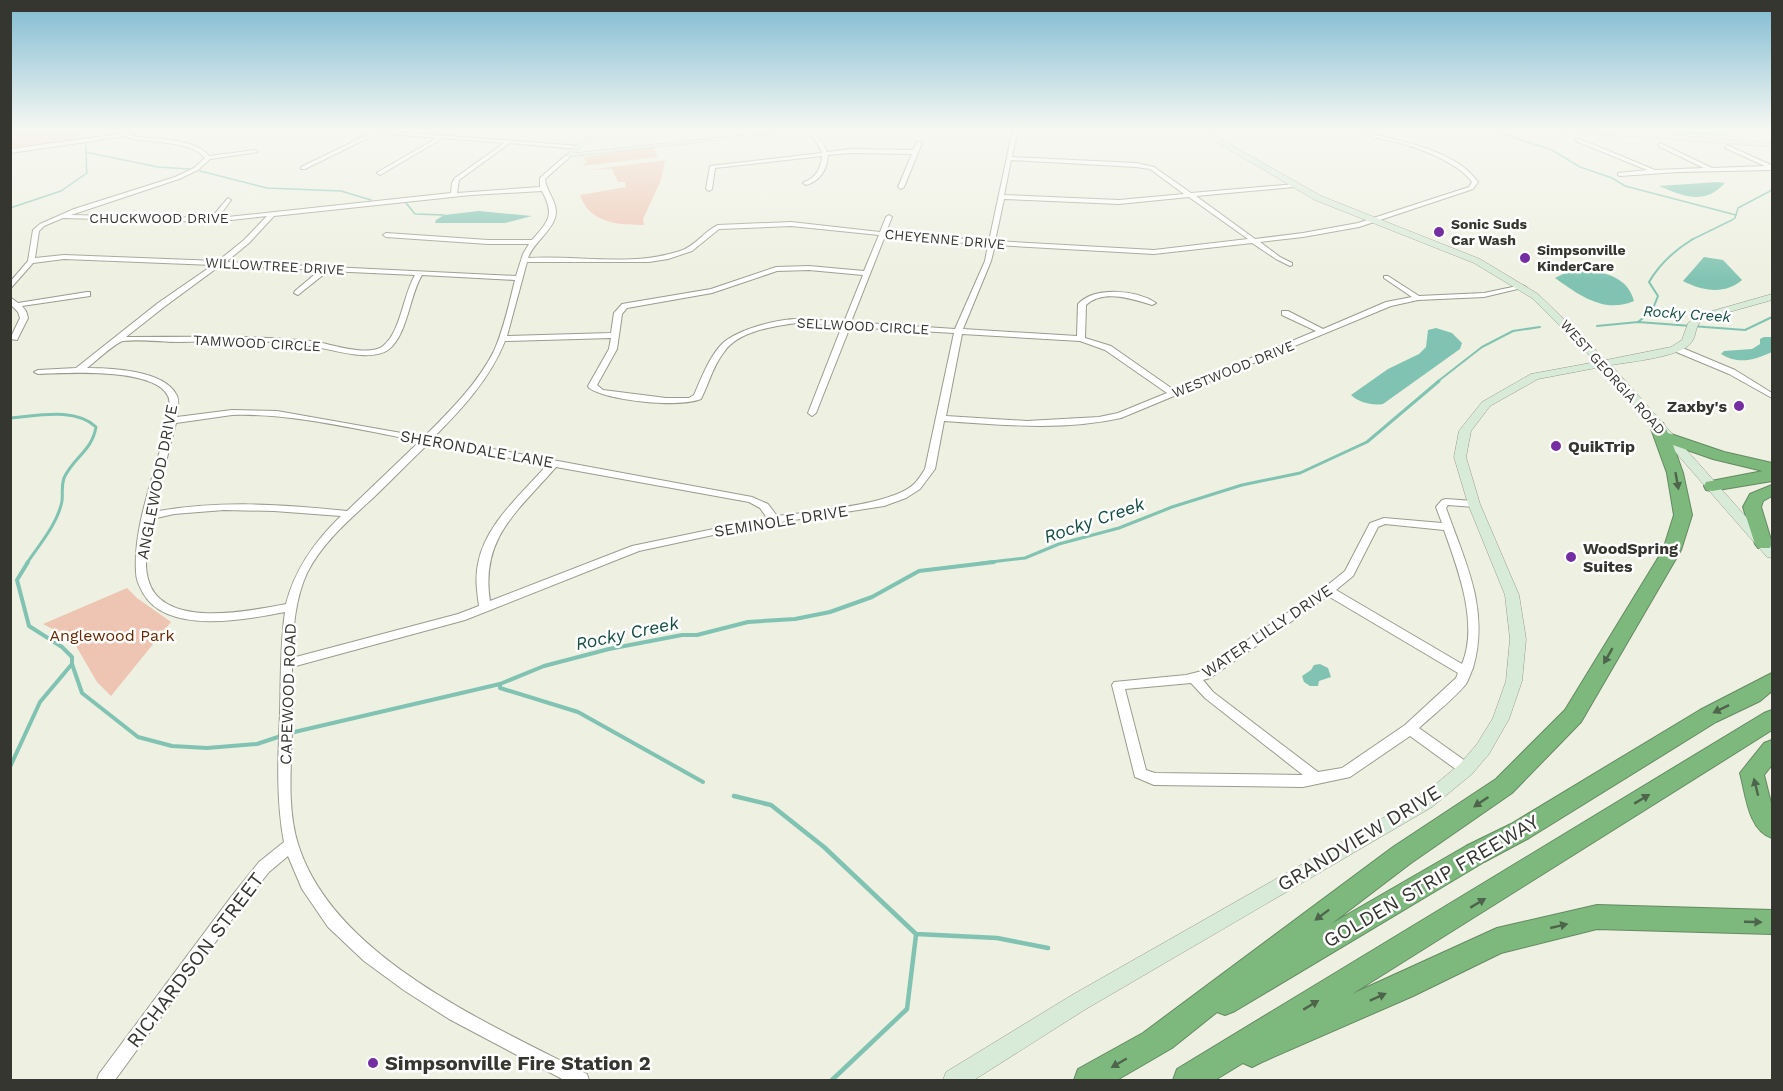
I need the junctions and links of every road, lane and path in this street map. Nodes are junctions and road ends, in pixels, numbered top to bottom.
1 (173, 180) edge
2 (457, 180) edge
3 (542, 180) edge
4 (710, 180) edge
5 (813, 180) edge
6 (904, 180) edge
7 (1005, 180) edge
8 (1170, 180) edge
9 (1286, 180) edge
10 (1473, 180) edge
11 (806, 183) dead end
12 (1293, 184) junction
13 (901, 187) dead end
14 (543, 189) junction
15 (709, 189) dead end
16 (454, 195) junction
17 (1191, 195) junction
18 (1001, 197) junction
19 (228, 200) dead end
20 (271, 215) junction
21 (61, 216) junction
22 (889, 218) dead end
23 (213, 220) junction
24 (1374, 221) junction
25 (882, 234) junction
26 (386, 235) dead end
27 (1253, 240) junction
28 (533, 242) junction
29 (991, 243) junction
30 (525, 260) junction
31 (31, 261) junction
32 (220, 264) junction
33 (1290, 264) dead end
34 (326, 269) junction
35 (868, 273) junction
36 (419, 274) junction
37 (1386, 277) dead end
38 (519, 278) junction
39 (10, 287) edge
40 (1522, 287) junction
41 (298, 293) dead end
42 (87, 294) dead end
43 (1773, 297) edge
44 (1418, 298) junction
45 (13, 302) edge
46 (1152, 303) dead end
47 (1286, 313) dead end
48 (848, 324) junction
49 (958, 332) junction
50 (1323, 332) junction
51 (616, 334) junction
52 (14, 338) dead end
53 (118, 339) junction
54 (502, 339) junction
55 (1081, 339) junction
56 (1677, 349) junction
57 (1605, 365) junction
58 (77, 370) junction
59 (39, 372) dead end
60 (1173, 393) junction
61 (1773, 396) edge
62 (812, 413) dead end
63 (940, 418) junction
64 (172, 421) junction
65 (1662, 432) junction
66 (425, 440) junction
67 (553, 464) junction
68 (1773, 468) edge
69 (1773, 476) edge
70 (1712, 486) junction
71 (1773, 490) edge
72 (1474, 504) junction
73 (349, 514) junction
74 (148, 516) junction
75 (774, 520) junction
76 (1447, 527) junction
77 (1768, 549) edge
78 (1328, 591) junction
79 (292, 607) junction
80 (485, 608) junction
81 (287, 664) junction
82 (1466, 672) junction
83 (1194, 679) junction
84 (1773, 681) edge
85 (1773, 720) edge
86 (1410, 729) junction
87 (1773, 749) edge
88 (1466, 769) junction
89 (1317, 779) junction
90 (1773, 828) edge
91 (291, 845) junction
92 (1773, 922) edge
93 (1152, 1044) junction
94 (105, 1080) edge
95 (581, 1080) edge
96 (954, 1080) edge
97 (1089, 1080) edge
98 (1189, 1080) edge

1 - 21 street
2 - 16 street
3 - 14 street
4 - 15 street
5 - 11 street
6 - 13 street
7 - 18 street, SEMINOLE DRIVE
8 - 17 street
9 - 12 street, WEST GEORGIA ROAD
10 - 24 street, CHEYENNE DRIVE
12 - 17 street
12 - 24 street, WEST GEORGIA ROAD
14 - 16 street, CHUCKWOOD DRIVE
14 - 28 street, CAPEWOOD ROAD
16 - 20 street, CHUCKWOOD DRIVE
17 - 18 street
17 - 27 street
18 - 29 street, SEMINOLE DRIVE
19 - 23 street
20 - 23 street, CHUCKWOOD DRIVE
20 - 32 street
21 - 23 street, CHUCKWOOD DRIVE
21 - 31 street
22 - 25 street
24 - 27 street, CHEYENNE DRIVE
24 - 40 street, WEST GEORGIA ROAD
25 - 29 street, CHEYENNE DRIVE
25 - 30 street, CHEYENNE DRIVE
25 - 35 street
26 - 28 street
27 - 29 street, CHEYENNE DRIVE
27 - 33 street
28 - 30 street, CAPEWOOD ROAD
29 - 49 street, SEMINOLE DRIVE
30 - 38 street, CAPEWOOD ROAD
31 - 32 street, WILLOWTREE DRIVE
31 - 39 street
32 - 34 street, WILLOWTREE DRIVE
32 - 53 street
34 - 36 street, WILLOWTREE DRIVE
34 - 41 street
35 - 48 street
35 - 51 street, SELLWOOD CIRCLE
36 - 38 street, WILLOWTREE DRIVE
36 - 53 street, TAMWOOD CIRCLE
37 - 44 street
38 - 54 street, CAPEWOOD ROAD
40 - 44 street, WESTWOOD DRIVE
40 - 57 street, WEST GEORGIA ROAD
42 - 45 street
43 - 56 street
44 - 50 street, WESTWOOD DRIVE
45 - 52 street
46 - 55 street
47 - 50 street
48 - 49 street, SELLWOOD CIRCLE
48 - 51 street, SELLWOOD CIRCLE
48 - 62 street
49 - 55 street, SELLWOOD CIRCLE
49 - 63 street, SEMINOLE DRIVE
50 - 60 street, WESTWOOD DRIVE
51 - 54 street
53 - 58 street
54 - 66 street, CAPEWOOD ROAD
55 - 60 street, SELLWOOD CIRCLE
56 - 57 street, GRANDVIEW DRIVE
56 - 61 street
57 - 65 street, WEST GEORGIA ROAD
57 - 72 street, GRANDVIEW DRIVE
58 - 59 street, ANGLEWOOD DRIVE
58 - 64 street, ANGLEWOOD DRIVE
60 - 63 street, WESTWOOD DRIVE
63 - 75 street, SEMINOLE DRIVE
64 - 66 street, SHERONDALE LANE
64 - 74 street, ANGLEWOOD DRIVE
65 - 68 highway
65 - 70 street, WEST GEORGIA ROAD
65 -> 93 highway
66 - 67 street, SHERONDALE LANE
66 - 73 street, CAPEWOOD ROAD
67 - 75 street, SHERONDALE LANE
67 - 80 street
69 - 70 highway
70 - 77 street, WEST GEORGIA ROAD
71 - 77 highway
72 - 76 street, WATER LILLY DRIVE
72 - 88 street, GRANDVIEW DRIVE
73 - 74 street
73 - 79 street, CAPEWOOD ROAD
74 - 79 street, ANGLEWOOD DRIVE
75 - 80 street, SEMINOLE DRIVE
76 - 78 street, WATER LILLY DRIVE
76 - 82 street, WATER LILLY DRIVE
78 - 82 street
78 - 83 street, WATER LILLY DRIVE
79 - 81 street, CAPEWOOD ROAD
80 - 81 street, SEMINOLE DRIVE
81 - 91 street, CAPEWOOD ROAD
82 - 86 street, WATER LILLY DRIVE
83 - 89 street
83 - 89 street, WATER LILLY DRIVE
84 -> 93 highway, GOLDEN STRIP FREEWAY
98 -> 85 highway
86 - 88 street
86 - 89 street, WATER LILLY DRIVE
90 -> 87 highway
88 - 96 street, GRANDVIEW DRIVE
91 - 94 street, RICHARDSON STREET
91 - 95 street, CAPEWOOD ROAD
98 -> 92 highway
93 -> 97 highway, GOLDEN STRIP FREEWAY

